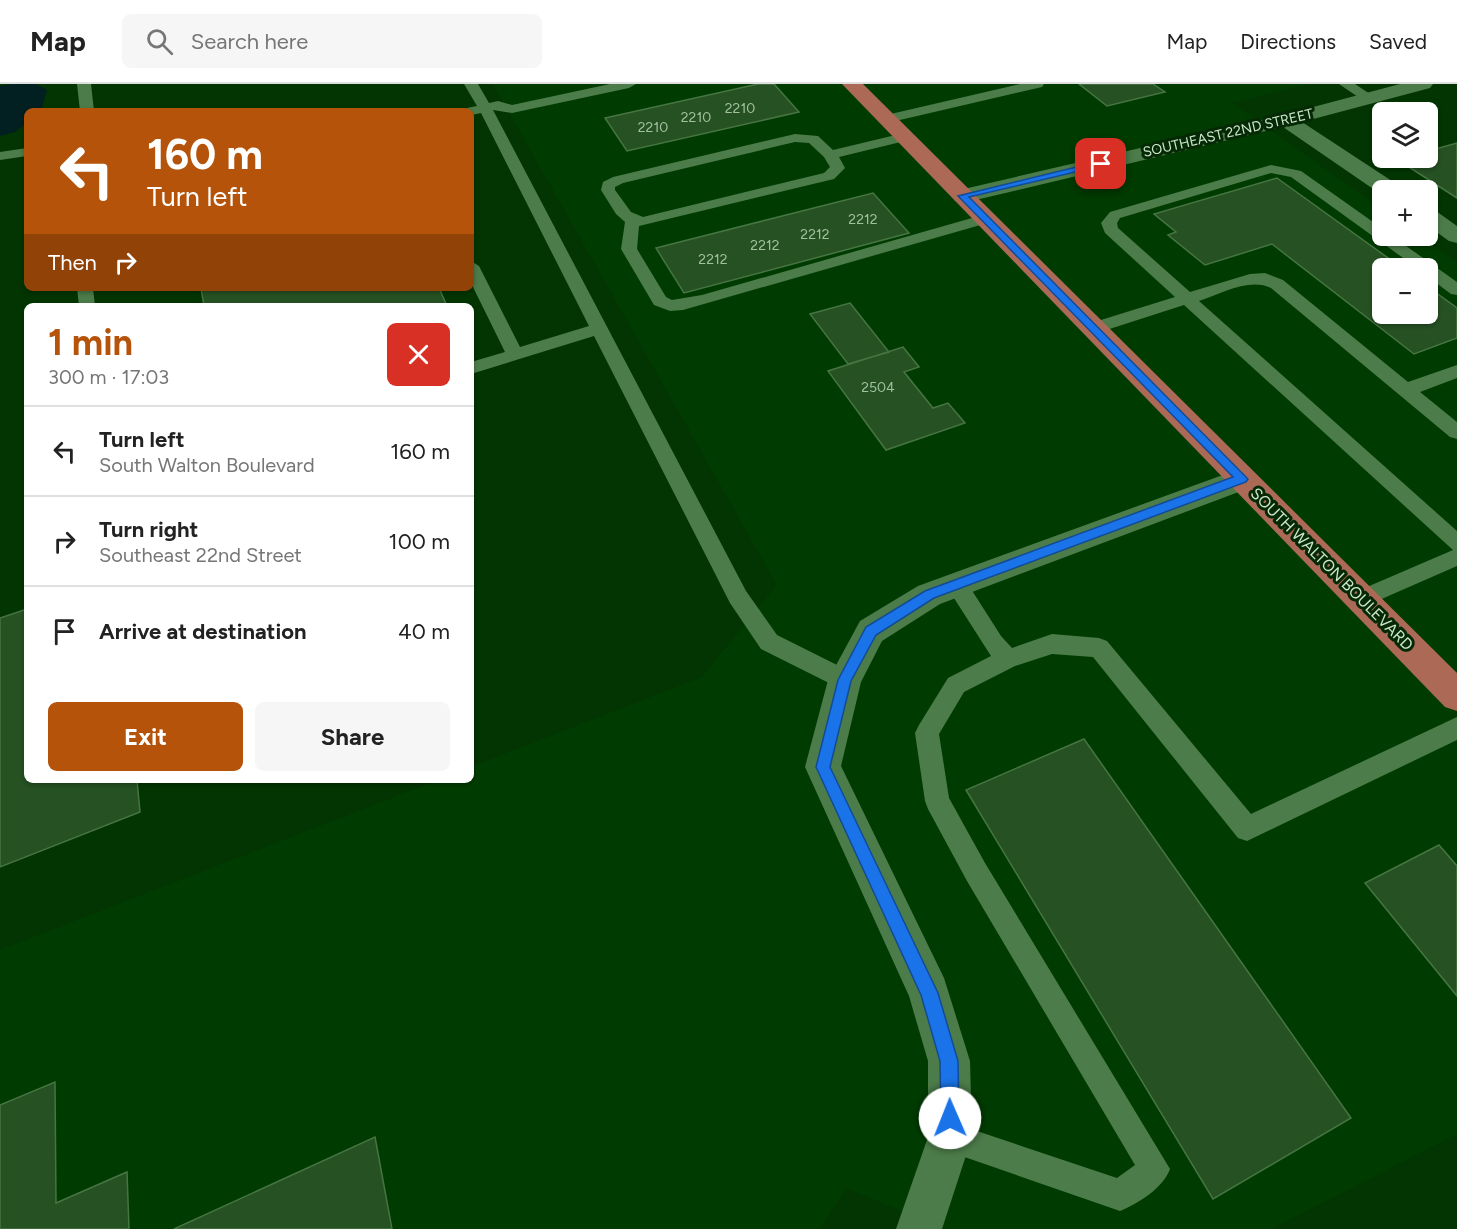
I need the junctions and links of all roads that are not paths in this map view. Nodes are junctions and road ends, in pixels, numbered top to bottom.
1 (84, 84) edge
2 (471, 84) edge
3 (573, 84) edge
4 (629, 84) edge
5 (852, 84) edge
6 (968, 84) edge
7 (1037, 84) edge
8 (1346, 84) edge
9 (1423, 84) edge
10 (982, 97) junction
11 (1369, 98) junction
12 (87, 108) edge
13 (485, 108) edge
14 (1286, 120) junction
15 (896, 128) junction
16 (24, 152) edge
17 (830, 155) junction
18 (0, 156) edge
19 (1375, 180) edge
20 (963, 196) junction
21 (986, 219) junction
22 (632, 222) junction
23 (1438, 223) edge
24 (1457, 236) edge
25 (1413, 258) edge
26 (474, 272) edge
27 (1438, 276) edge
28 (1457, 290) edge
29 (1189, 299) junction
30 (1094, 328) junction
31 (599, 329) junction
32 (515, 355) junction
33 (474, 367) edge
34 (1457, 371) edge
35 (1406, 390) junction
36 (1457, 432) edge
37 (1242, 479) junction
38 (1457, 543) edge
39 (1457, 557) edge
40 (956, 584) junction
41 (1361, 599) junction
42 (1008, 659) junction
43 (845, 680) junction
44 (1457, 696) edge
45 (1457, 728) edge
46 (950, 1137) junction
47 (919, 1229) edge

1 - 12 lane
2 - 13 lane
3 - 13 lane
4 - 13 lane
5 - 15 main road, SOUTH WALTON BOULEVARD
6 - 10 lane
7 - 10 lane
8 - 11 lane
9 - 11 street, SOUTHEAST 22ND STREET
10 - 15 lane
11 - 14 street, SOUTHEAST 22ND STREET
13 - 31 lane
14 - 19 street
14 - 20 street, SOUTHEAST 22ND STREET
15 - 17 lane
15 - 20 main road, SOUTH WALTON BOULEVARD
16 - 18 lane
17 - 22 lane
17 - 22 lane
20 - 21 main road, SOUTH WALTON BOULEVARD
21 - 22 lane
21 - 30 main road, SOUTH WALTON BOULEVARD
23 - 24 street
25 - 29 lane
26 - 32 lane
27 - 28 lane
29 - 30 lane
29 - 35 lane
29 - 38 lane
30 - 37 main road, SOUTH WALTON BOULEVARD
31 - 32 lane
31 - 43 lane
32 - 33 lane
34 - 35 lane
35 - 36 lane
37 - 40 street
37 - 41 main road, SOUTH WALTON BOULEVARD
39 - 41 lane
40 - 42 lane
40 - 43 street
41 - 44 main road, SOUTH WALTON BOULEVARD
42 - 45 lane
42 - 46 lane
43 - 46 street
46 - 47 street

